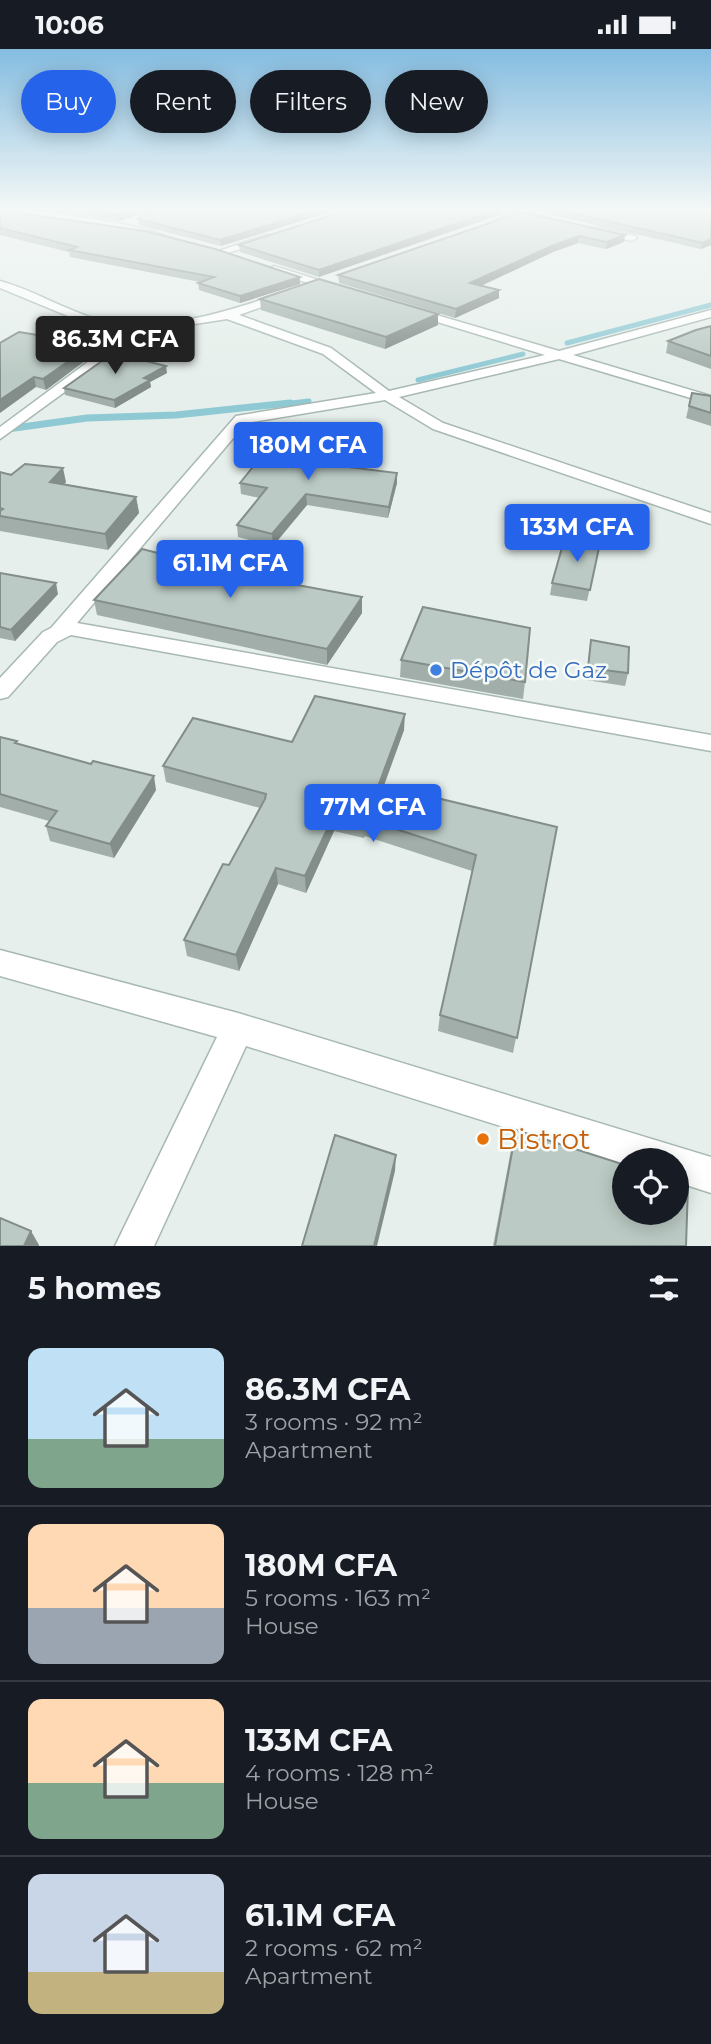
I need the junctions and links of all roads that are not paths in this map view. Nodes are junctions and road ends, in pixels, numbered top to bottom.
1 (258, 264) edge
2 (345, 275) edge
3 (1, 284) edge
4 (320, 284) junction
5 (306, 288) edge
6 (345, 291) edge
7 (293, 293) edge
8 (396, 307) edge
9 (711, 313) edge
10 (228, 315) junction
11 (146, 328) junction
12 (562, 356) junction
13 (711, 389) edge
14 (694, 395) junction
15 (388, 397) junction
16 (711, 400) edge
17 (0, 434) edge
18 (711, 519) edge
19 (60, 630) junction
20 (0, 692) edge
21 (711, 744) edge
22 (0, 964) edge
23 (238, 1028) junction
24 (626, 1148) edge
25 (689, 1168) edge
26 (711, 1175) edge
27 (134, 1246) edge

1 - 4 street
2 - 4 street
3 - 11 street
4 - 5 street
4 - 6 street
7 - 10 street
8 - 12 street
9 - 12 street
10 - 11 street
10 - 15 street
11 - 17 street
12 - 14 street
12 - 15 street
13 - 14 street
14 - 16 street
15 - 18 street
15 - 19 street
19 - 20 street
19 - 21 street
22 - 23 street
23 - 24 street
23 - 27 street
25 - 26 street

